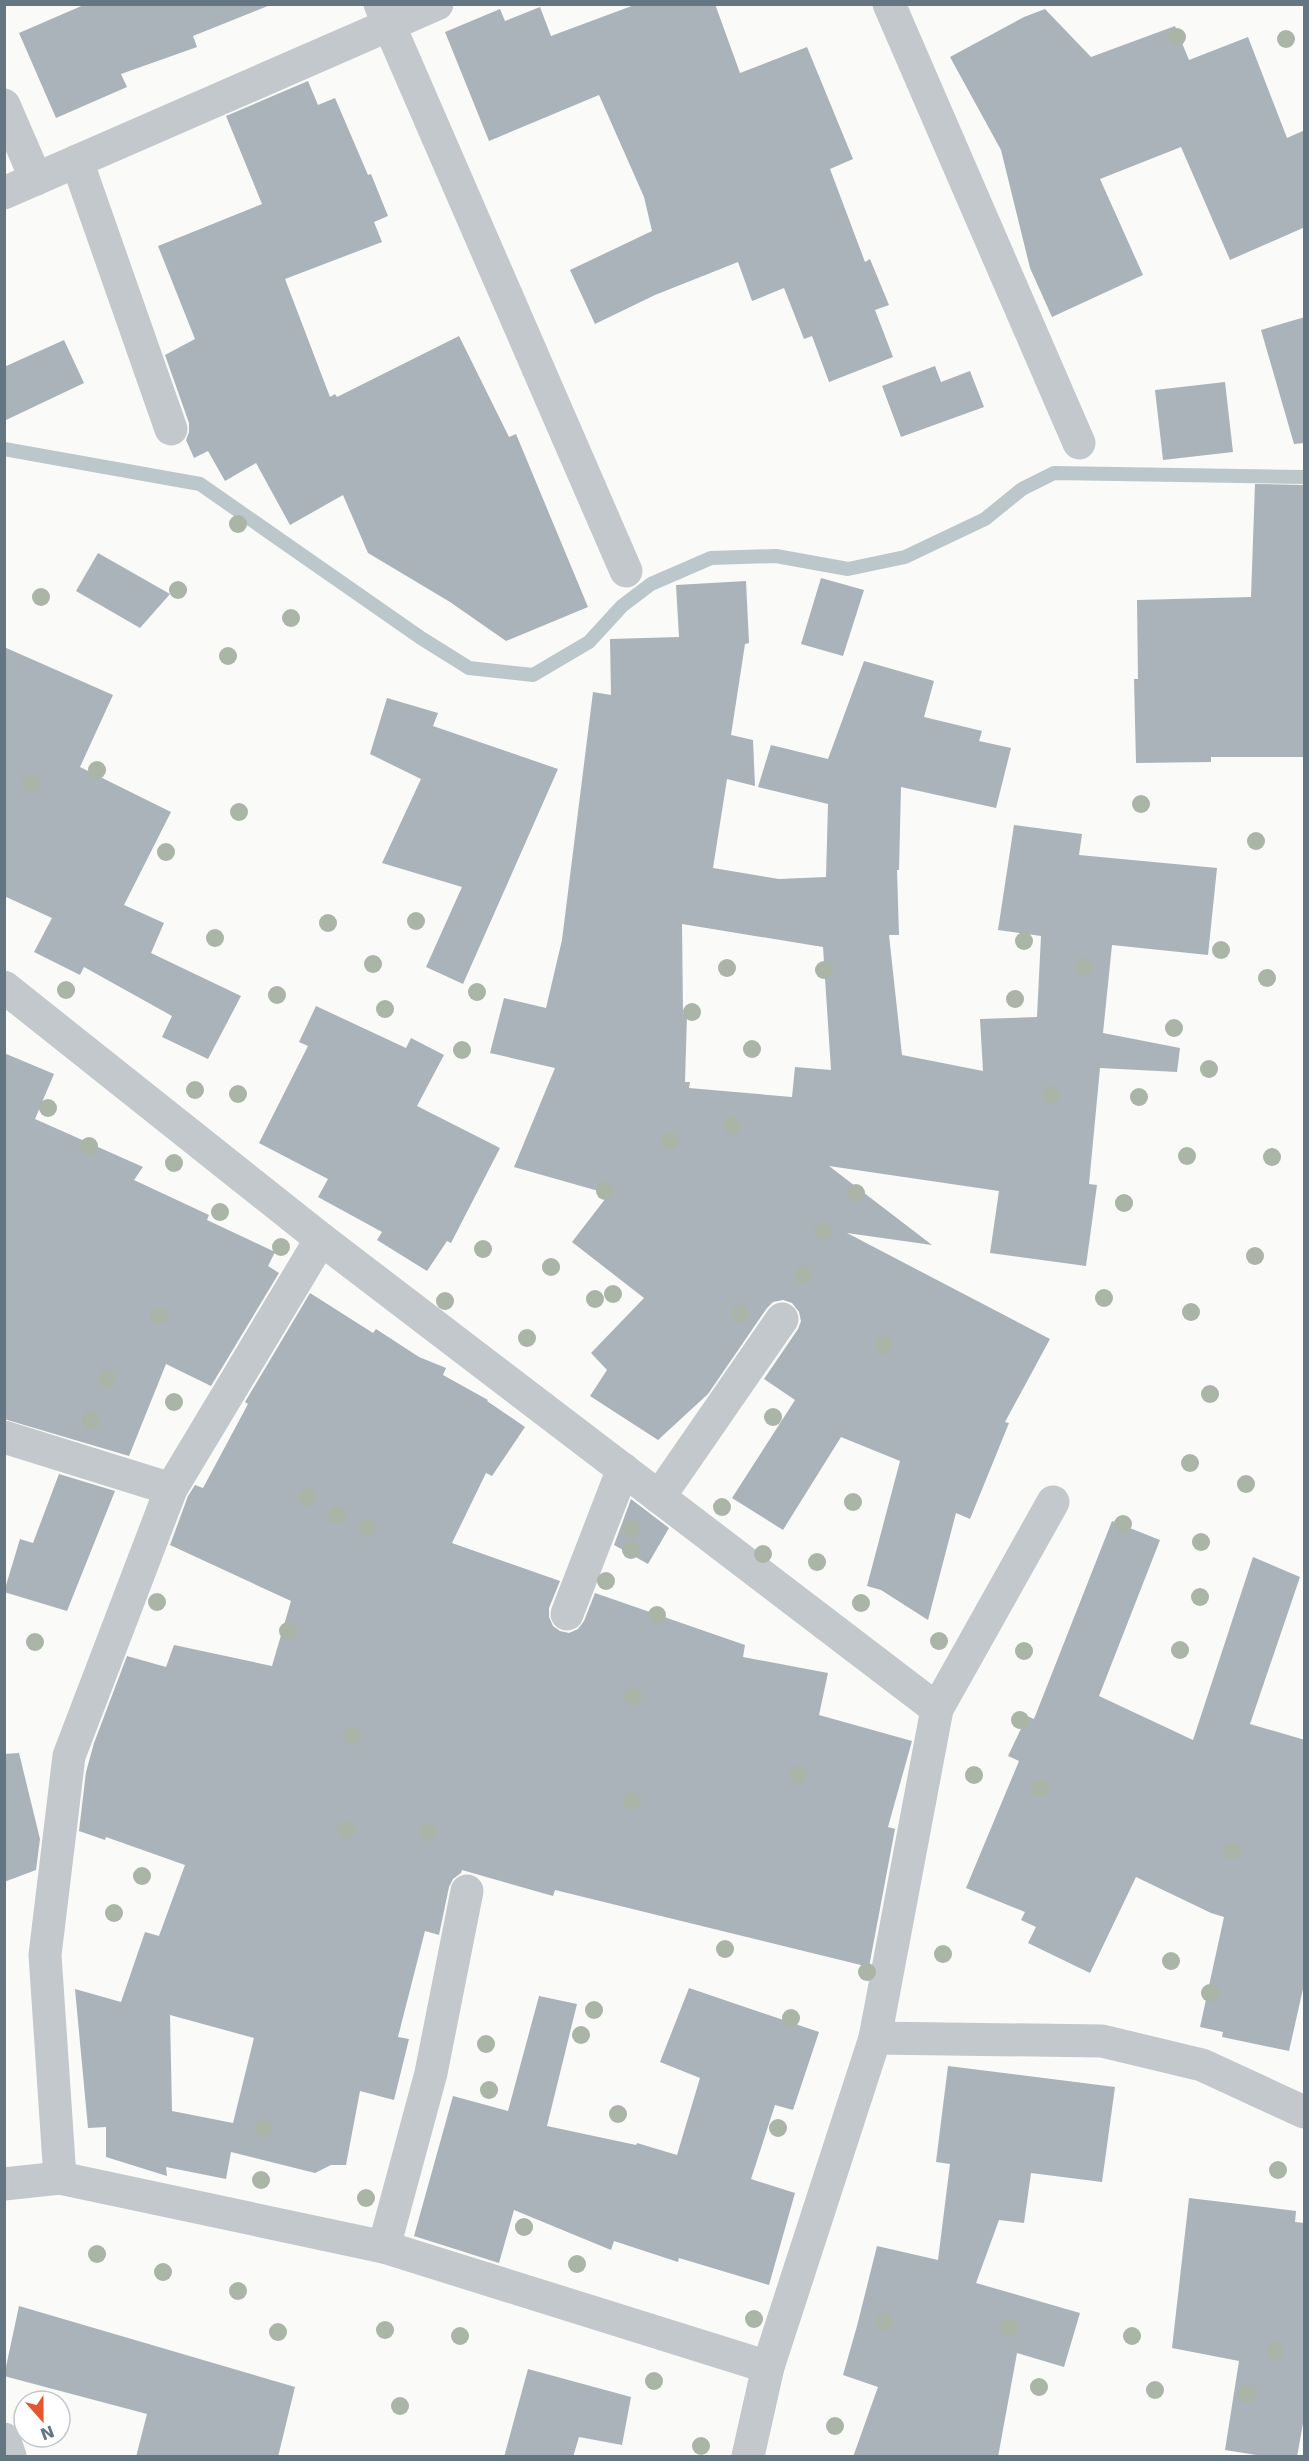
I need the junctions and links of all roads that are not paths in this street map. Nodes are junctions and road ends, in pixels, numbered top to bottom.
1 (437, 4) edge
2 (889, 4) edge
3 (385, 15) edge
4 (4, 105) edge
5 (77, 161) junction
6 (36, 178) junction
7 (4, 193) edge
8 (171, 429) dead end
9 (1079, 442) dead end
10 (626, 571) dead end
11 (4, 987) edge
12 (321, 1239) junction
13 (782, 1319) dead end
14 (4, 1437) edge
15 (623, 1469) junction
16 (171, 1489) junction
17 (659, 1497) junction
18 (1053, 1502) dead end
19 (567, 1614) dead end
20 (937, 1709) junction
21 (467, 1891) dead end
22 (875, 2038) junction
23 (1305, 2112) edge
24 (60, 2178) junction
25 (4, 2184) edge
26 (384, 2247) junction
27 (768, 2367) junction
28 (4, 2439) edge
29 (10, 2457) edge
30 (748, 2457) edge

1 - 3 street
2 - 9 street
3 - 5 street
3 - 10 street
4 - 6 street
5 - 6 street
5 - 8 street
6 - 7 street
11 - 12 street
12 - 15 street
12 - 16 street
13 - 17 street
14 - 16 street
15 - 17 street
15 - 19 street
16 - 24 street
17 - 20 street
18 - 20 street
20 - 22 street
21 - 26 street
22 - 23 street
22 - 27 street
24 - 25 street
24 - 26 street
26 - 27 street
27 - 30 street
28 - 29 street

